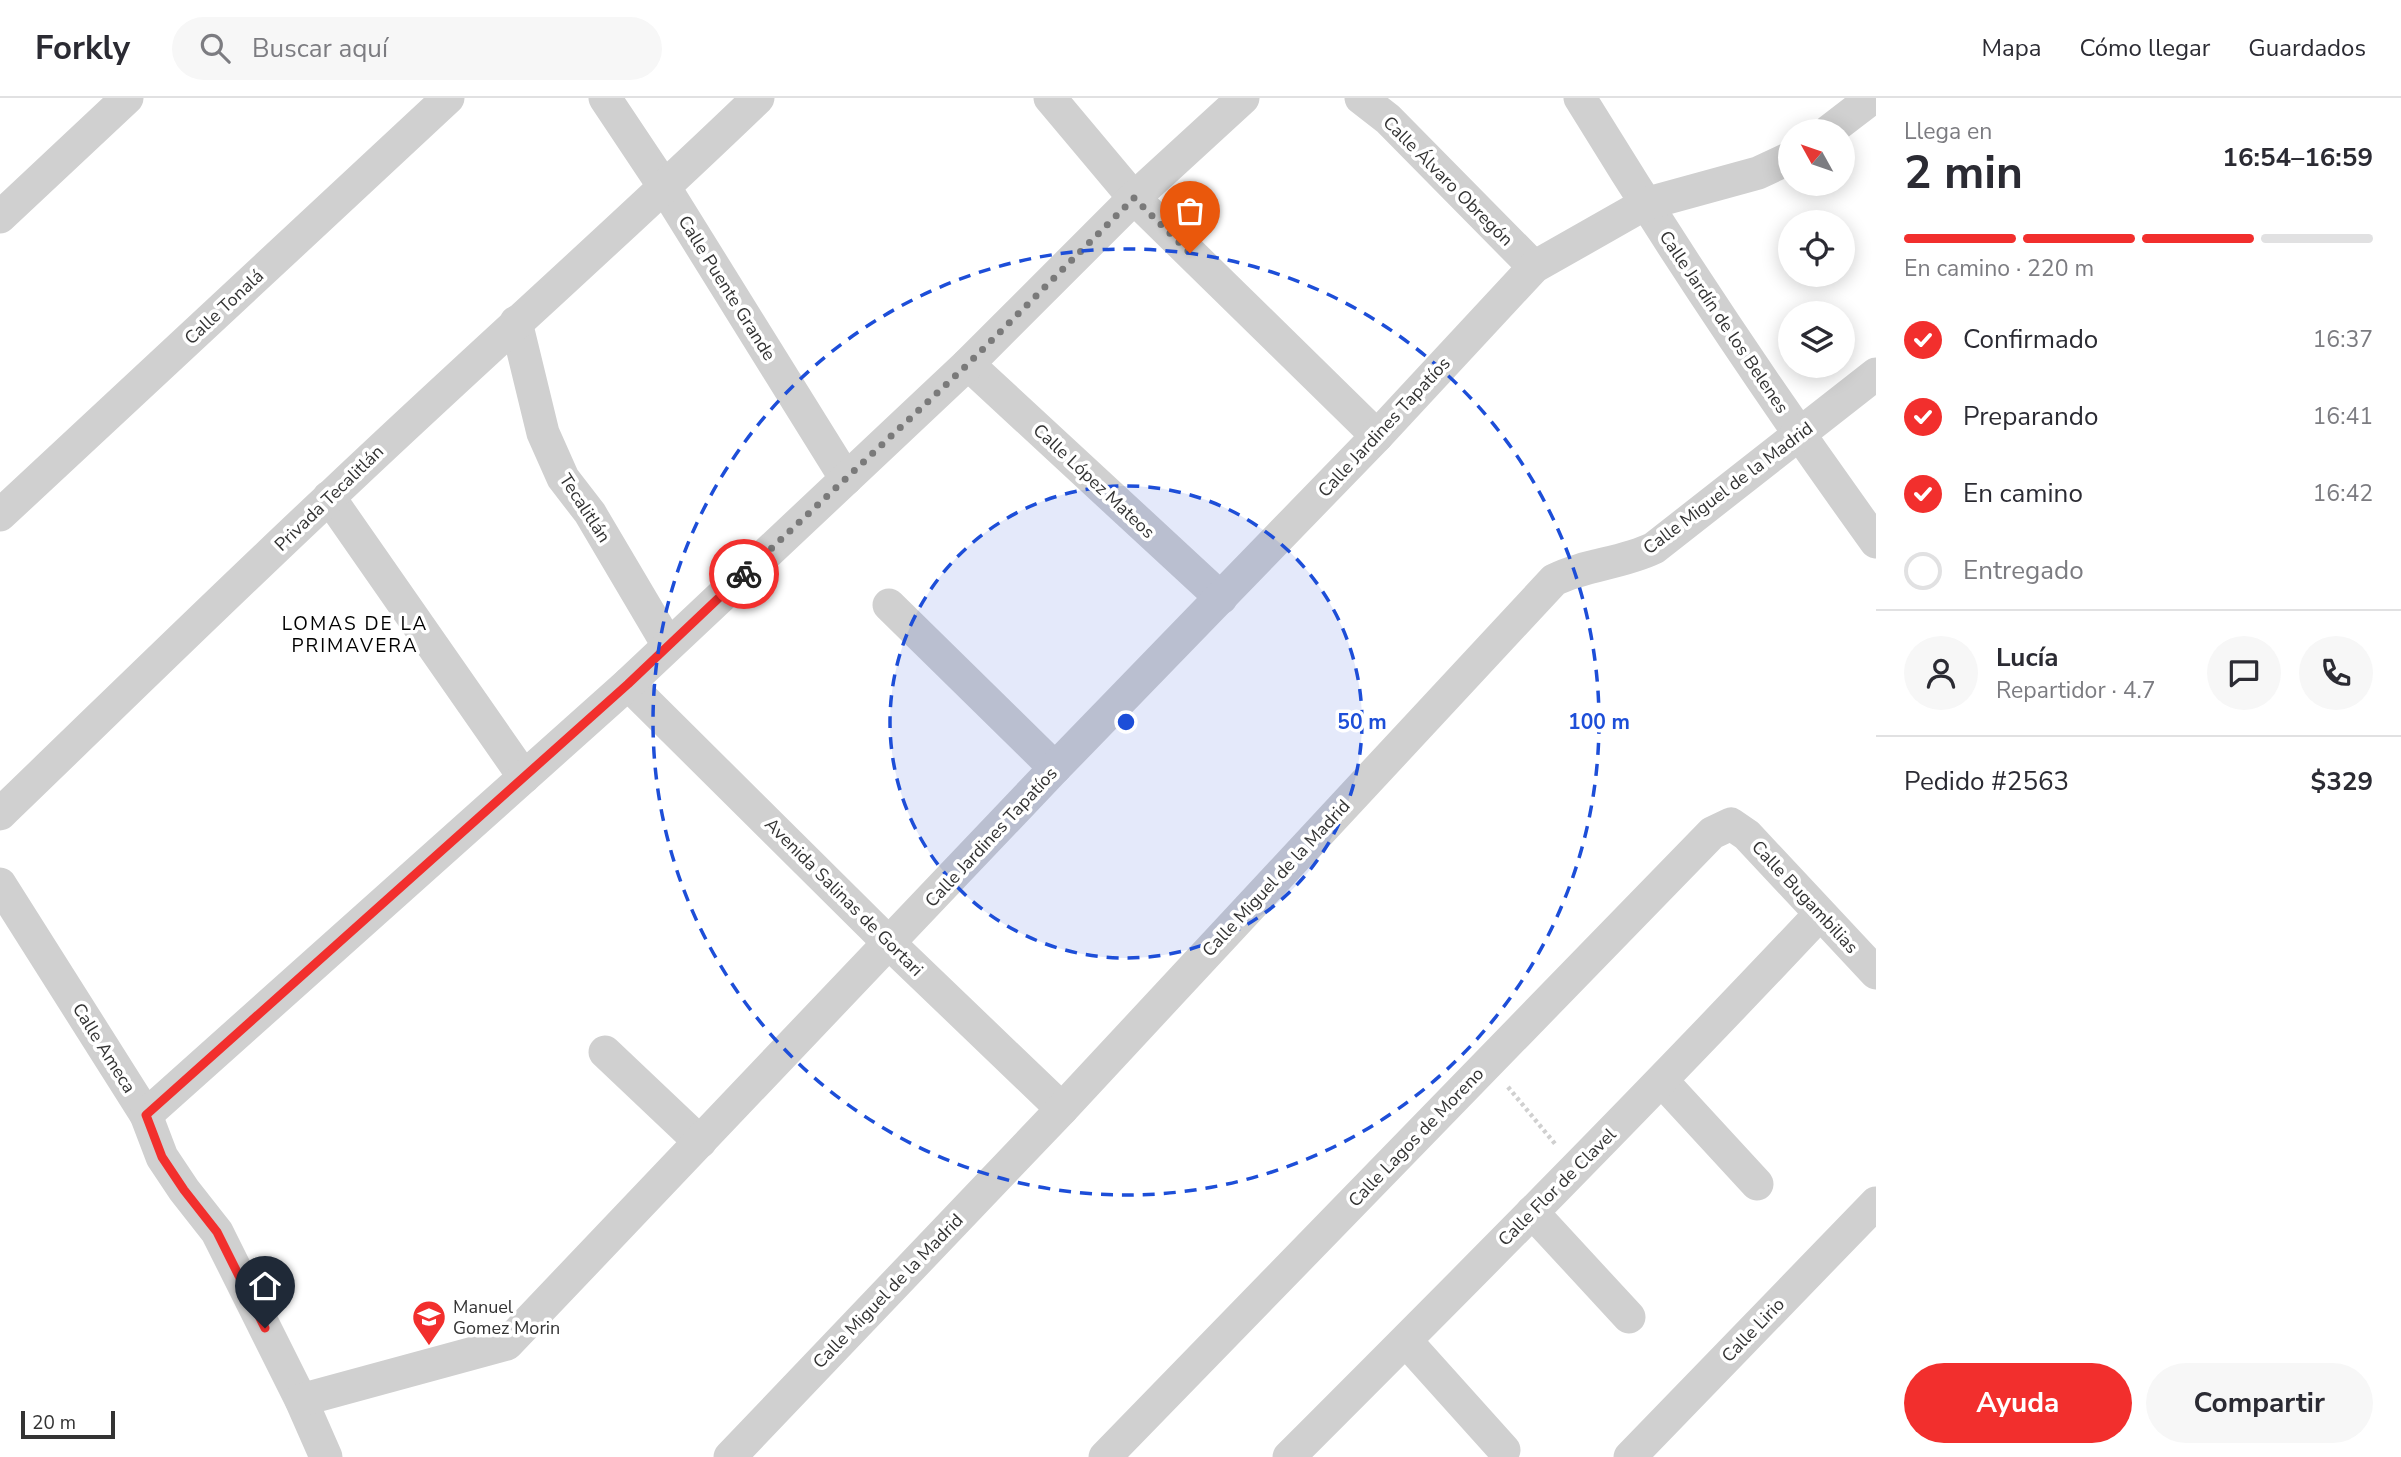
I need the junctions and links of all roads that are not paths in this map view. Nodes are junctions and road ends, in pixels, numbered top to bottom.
1 (127, 98) edge
2 (448, 98) edge
3 (605, 98) edge
4 (758, 98) edge
5 (1050, 98) edge
6 (1244, 98) edge
7 (1361, 98) edge
8 (1580, 98) edge
9 (1866, 107) edge
10 (1848, 119) edge
11 (1778, 164) edge
12 (665, 188) junction
13 (1134, 198) junction
14 (1645, 204) junction
15 (0, 217) edge
16 (1534, 267) junction
17 (516, 322) junction
18 (968, 364) junction
19 (1876, 374) edge
20 (1377, 436) junction
21 (1799, 436) junction
22 (846, 479) junction
23 (329, 497) junction
24 (0, 515) edge
25 (1876, 542) edge
26 (1221, 598) junction
27 (889, 605) dead end
28 (668, 645) junction
29 (628, 684) junction
30 (1055, 768) junction
31 (524, 777) junction
32 (0, 814) edge
33 (1731, 824) joint
34 (0, 884) edge
35 (1820, 914) junction
36 (890, 944) junction
37 (1876, 973) edge
38 (606, 1052) dead end
39 (1663, 1082) junction
40 (1062, 1109) junction
41 (146, 1115) junction
42 (700, 1142) junction
43 (1758, 1184) dead end
44 (1876, 1203) edge
45 (1532, 1212) junction
46 (1629, 1317) dead end
47 (1406, 1340) junction
48 (301, 1400) junction
49 (1504, 1450) dead end
50 (326, 1457) edge
51 (730, 1457) edge
52 (1105, 1457) edge
53 (1289, 1457) edge
54 (1630, 1457) edge

1 - 15 street
2 - 24 street, Calle Tonalá
3 - 12 street, Calle Puente Grande
4 - 12 street, Privada Tecalitlán
5 - 13 street
6 - 13 street
7 - 16 street, Calle Álvaro Obregón
8 - 14 street, Calle Jardín de los Belenes
9 - 10 street
11 - 14 street, Calle Jardines Tapatíos
12 - 17 street, Privada Tecalitlán
12 - 22 street, Calle Puente Grande
13 - 18 street
13 - 20 street
14 - 16 street, Calle Jardines Tapatíos
14 - 21 street, Calle Jardín de los Belenes
16 - 20 street, Calle Jardines Tapatíos
17 - 23 street, Privada Tecalitlán
17 - 28 street, Tecalitlán
18 - 22 street
18 - 26 street, Calle López Mateos
19 - 21 street, Calle Miguel de la Madrid
20 - 26 street, Calle Jardines Tapatíos
21 - 25 street, Calle Jardín de los Belenes
21 - 40 street, Calle Miguel de la Madrid
22 - 28 street
23 - 31 street
23 - 32 street, Privada Tecalitlán
26 - 30 street, Calle Jardines Tapatíos
27 - 30 street
28 - 29 street
29 - 31 street
29 - 36 street, Avenida Salinas de Gortari
30 - 36 street, Calle Jardines Tapatíos
31 - 41 street
33 - 35 street, Calle Bugambilias
33 - 52 street, Calle Lagos de Moreno
34 - 41 street, Calle Ameca
35 - 37 street, Calle Bugambilias
35 - 39 street, Calle Flor de Clavel
36 - 40 street, Avenida Salinas de Gortari
36 - 42 street, Calle Jardines Tapatíos
38 - 42 street
39 - 43 street
39 - 45 street, Calle Flor de Clavel
40 - 51 street, Calle Miguel de la Madrid
41 - 48 street, Calle Ameca
42 - 48 street, Calle Jardines Tapatíos
44 - 54 street, Calle Lirio
45 - 46 street
45 - 47 street, Calle Flor de Clavel
47 - 49 street
47 - 53 street, Calle Flor de Clavel
48 - 50 street, Calle Ameca

